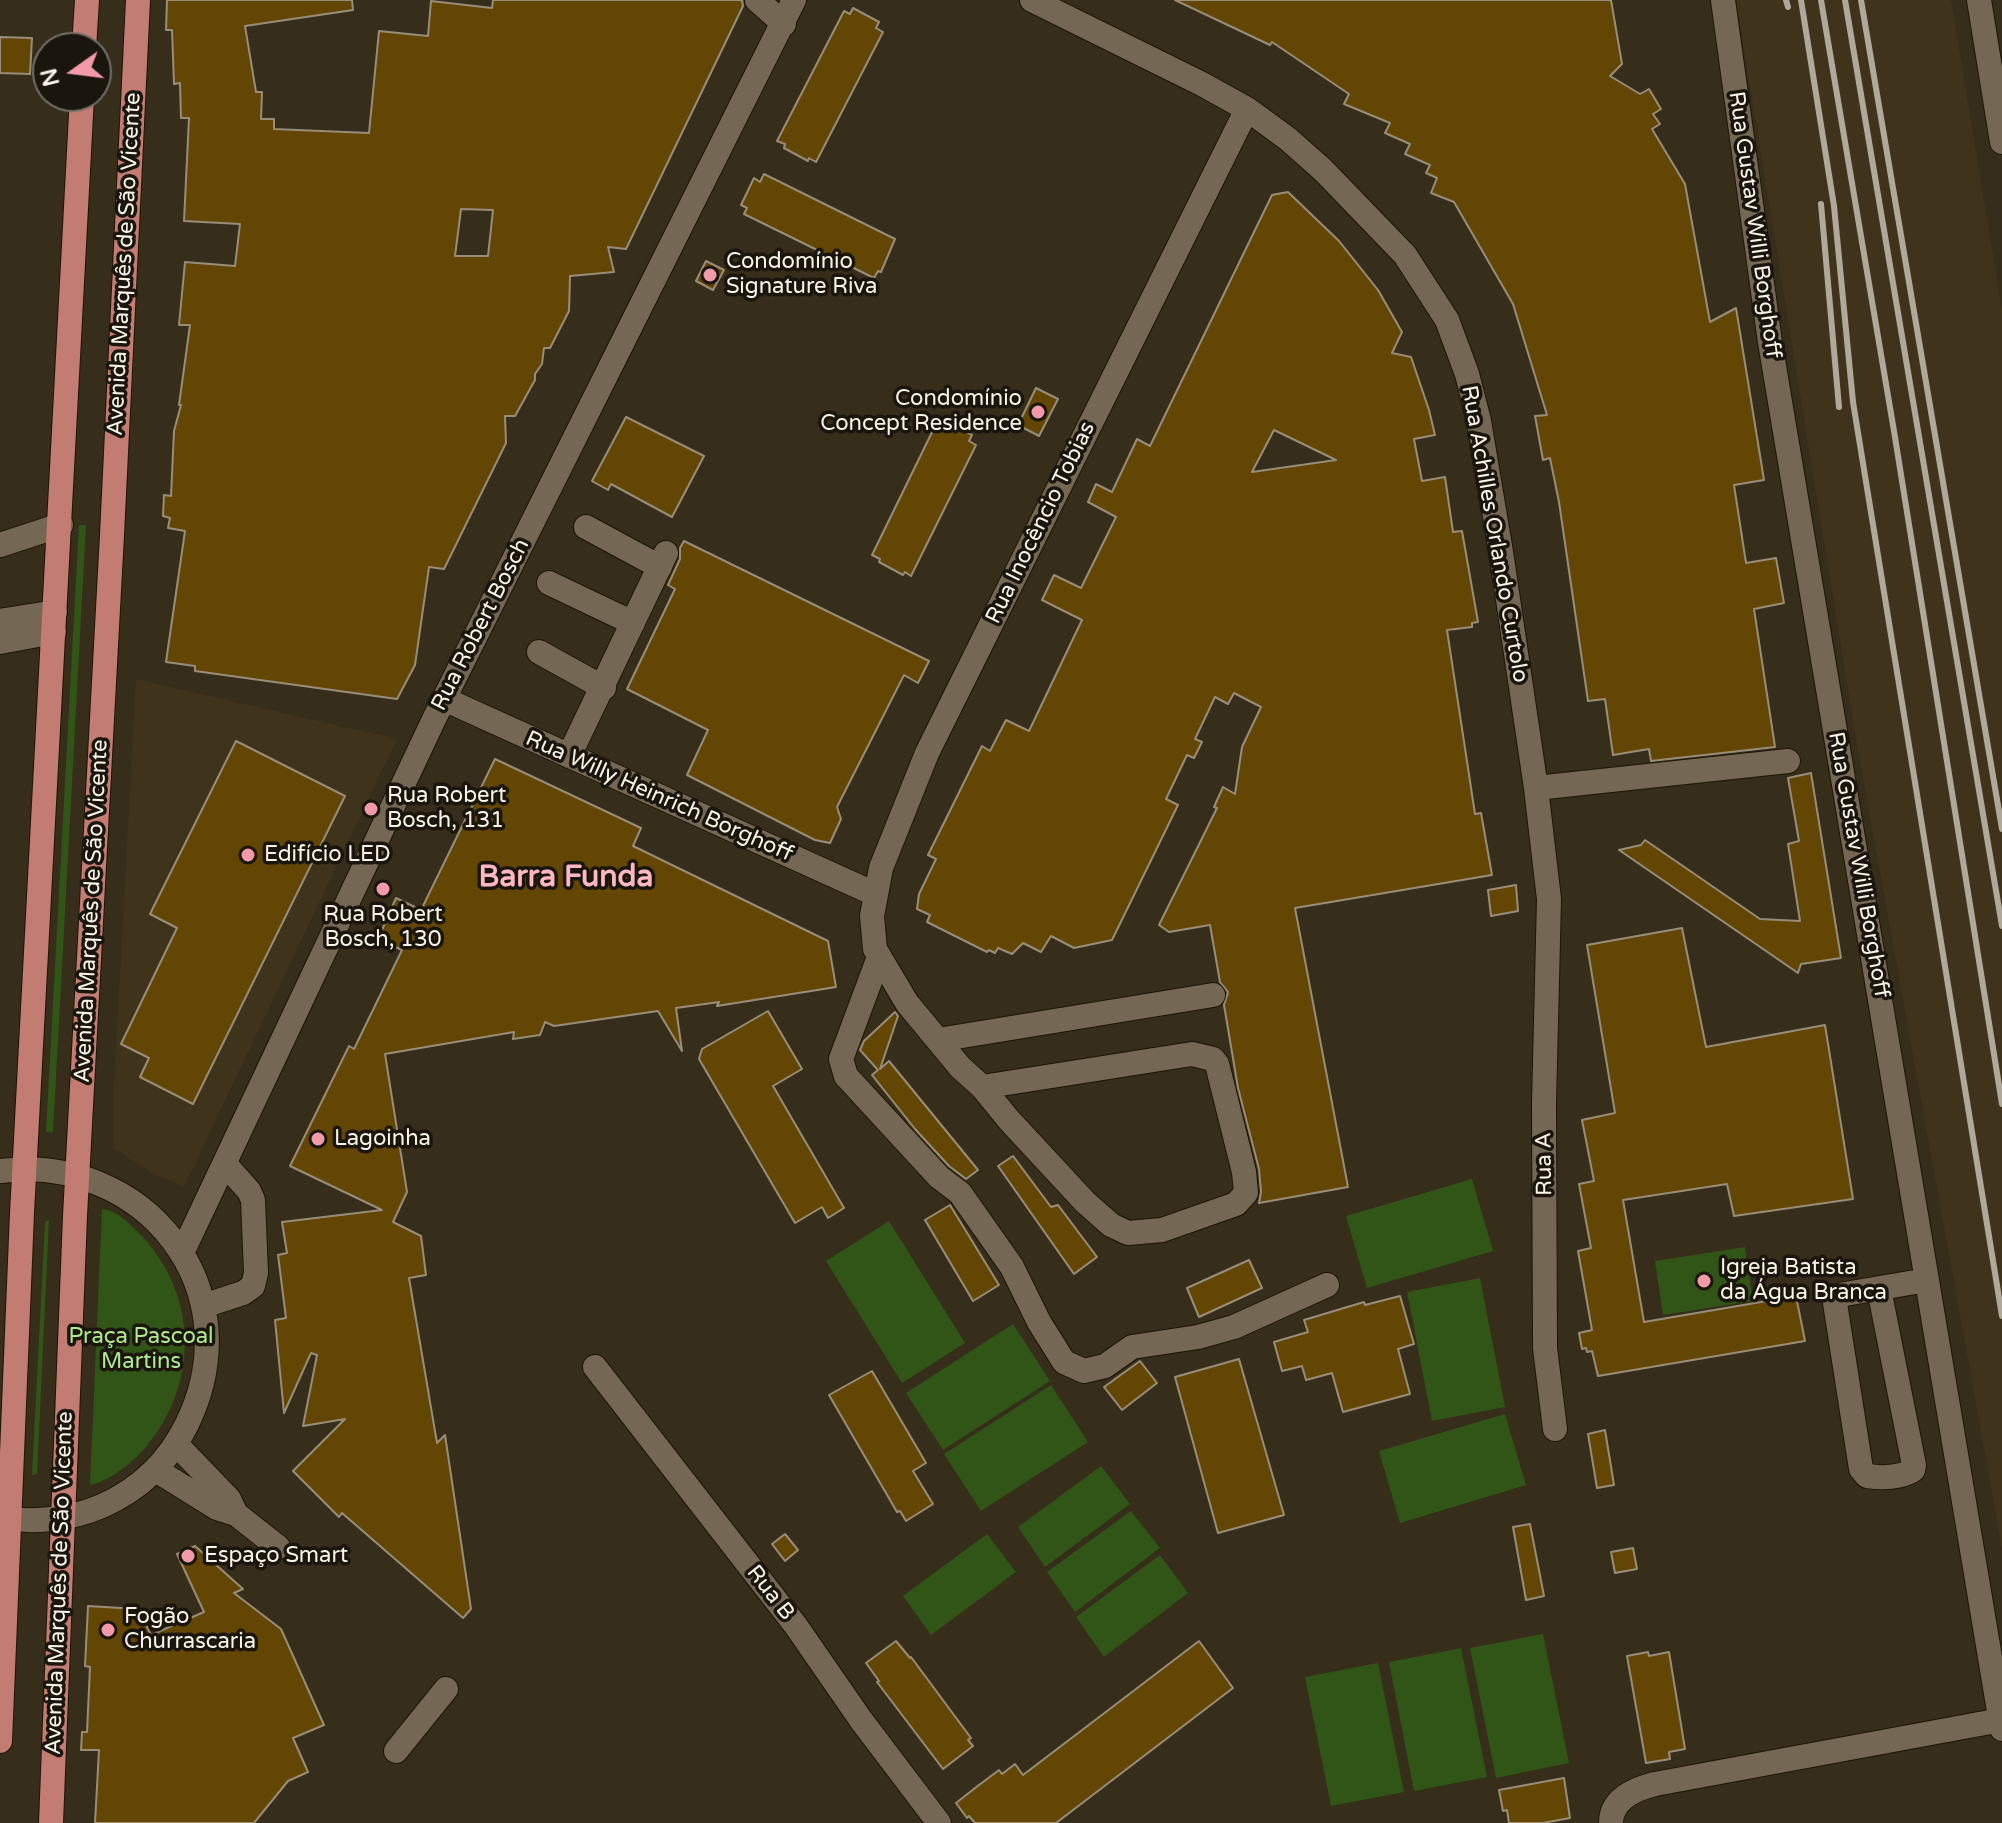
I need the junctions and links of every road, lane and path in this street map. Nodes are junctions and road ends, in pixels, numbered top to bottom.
1 (87, 0) edge
2 (138, 0) edge
3 (757, 0) edge
4 (1032, 0) edge
5 (1723, 0) edge
6 (1979, 0) edge
7 (792, 7) edge
8 (85, 32) edge
9 (1247, 109) junction
10 (81, 112) edge
11 (2002, 142) edge
12 (61, 525) junction
13 (586, 527) dead end
14 (0, 545) edge
15 (549, 583) dead end
16 (0, 621) edge
17 (54, 622) junction
18 (633, 623) junction
19 (0, 642) edge
20 (539, 652) dead end
21 (604, 688) junction
22 (444, 699) junction
23 (569, 756) junction
24 (1788, 761) dead end
25 (1536, 788) junction
26 (875, 894) junction
27 (1549, 899) joint
28 (877, 953) junction
29 (1213, 995) dead end
30 (938, 1040) junction
31 (982, 1087) junction
32 (225, 1164) junction
33 (26, 1168) junction
34 (0, 1171) edge
35 (77, 1174) junction
36 (182, 1253) junction
37 (1927, 1280) junction
38 (1327, 1285) dead end
39 (1879, 1289) junction
40 (203, 1306) junction
41 (595, 1367) dead end
42 (1555, 1429) dead end
43 (177, 1445) junction
44 (156, 1470) junction
45 (236, 1514) junction
46 (5, 1518) edge
47 (63, 1518) junction
48 (278, 1547) dead end
49 (446, 1689) dead end
50 (2001, 1724) edge
51 (0, 1741) edge
52 (396, 1751) dead end
53 (51, 1823) edge
54 (939, 1823) edge
55 (1611, 1823) edge

1 - 8 main road
2 - 35 main road, Avenida Marquês de São Vicente
3 - 7 street
4 - 9 street, Rua Achilles Orlando Curtolo
5 - 37 street, Rua Gustav Willi Borghoff
6 - 11 street
7 - 22 street, Rua Robert Bosch
9 - 25 street, Rua Achilles Orlando Curtolo
9 - 26 street, Rua Inocêncio Tobias
10 - 12 main road
12 - 14 street
12 - 17 main road
13 - 18 street
15 - 18 street
16 - 17 street
17 - 19 street
17 - 33 main road
18 - 21 street
20 - 21 street
21 - 23 street
22 - 23 street, Rua Willy Heinrich Borghoff
22 - 32 street, Rua Robert Bosch
23 - 26 street, Rua Willy Heinrich Borghoff
24 - 25 street
25 - 27 street, Rua Achilles Orlando Curtolo
26 - 28 street, Rua Inocêncio Tobias
27 - 42 street, Rua A
28 - 30 street
28 - 38 street
29 - 30 street
30 - 31 street
31 - 31 street
32 - 36 street, Rua Robert Bosch
32 - 40 street
33 - 34 street
33 - 35 street
33 - 46 main road
35 - 36 street
35 - 47 main road, Avenida Marquês de São Vicente
36 - 40 street
37 - 39 street
37 - 50 street, Rua Gustav Willi Borghoff
39 - 39 street
40 - 43 street
41 - 54 street, Rua B
43 - 44 street
43 - 45 street
44 - 45 street
44 - 47 street
45 - 48 street
46 - 47 street
46 - 51 main road
47 - 53 main road, Avenida Marquês de São Vicente
49 - 52 street
50 - 55 street

